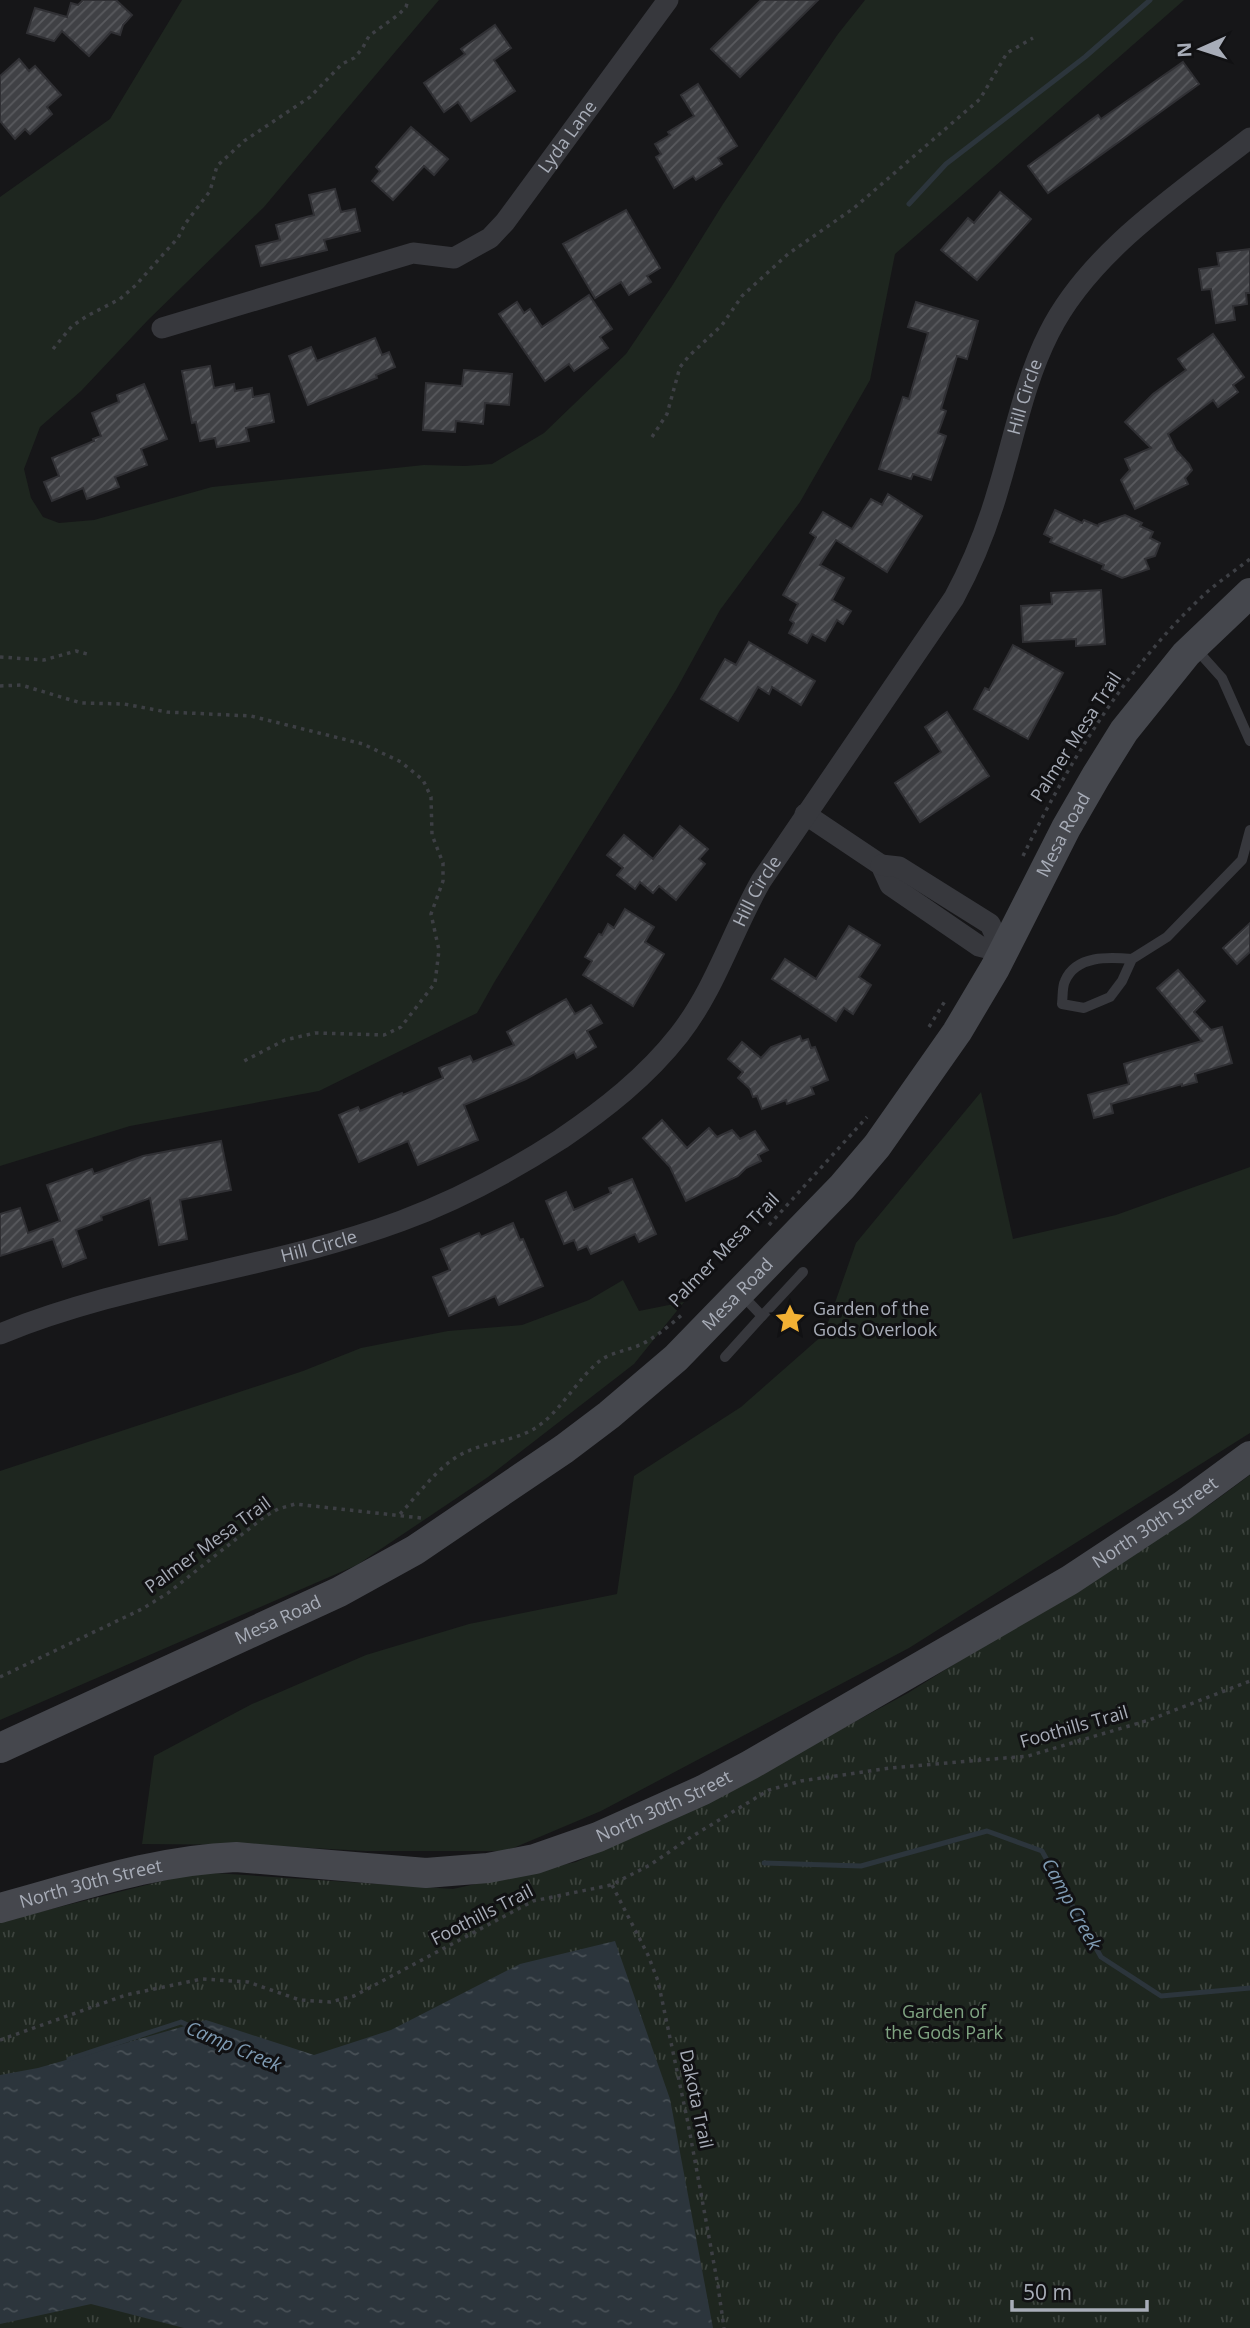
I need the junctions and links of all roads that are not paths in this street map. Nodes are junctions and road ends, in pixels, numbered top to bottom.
1 (668, 0) edge
2 (1250, 138) edge
3 (162, 328) dead end
4 (1250, 593) edge
5 (1194, 646) junction
6 (1250, 741) edge
7 (805, 814) junction
8 (1250, 830) edge
9 (881, 865) junction
10 (944, 894) junction
11 (931, 914) junction
12 (1003, 952) junction
13 (1132, 959) junction
14 (803, 1272) dead end
15 (740, 1293) junction
16 (762, 1316) junction
17 (0, 1334) edge
18 (725, 1357) dead end
19 (1250, 1456) edge
20 (0, 1748) edge
21 (0, 1908) edge

1 - 3 street, Lyda Lane
2 - 7 street, Hill Circle
4 - 5 main road, Mesa Road
5 - 6 lane
5 - 12 main road, Mesa Road
7 - 9 street
7 - 17 street, Hill Circle
8 - 13 lane
9 - 10 street
9 - 11 street
10 - 11 street
10 - 12 street
11 - 12 street
12 - 15 main road, Mesa Road
13 - 13 lane
14 - 16 lane
15 - 16 lane
15 - 20 main road, Mesa Road
16 - 18 lane
19 - 21 main road, North 30th Street

